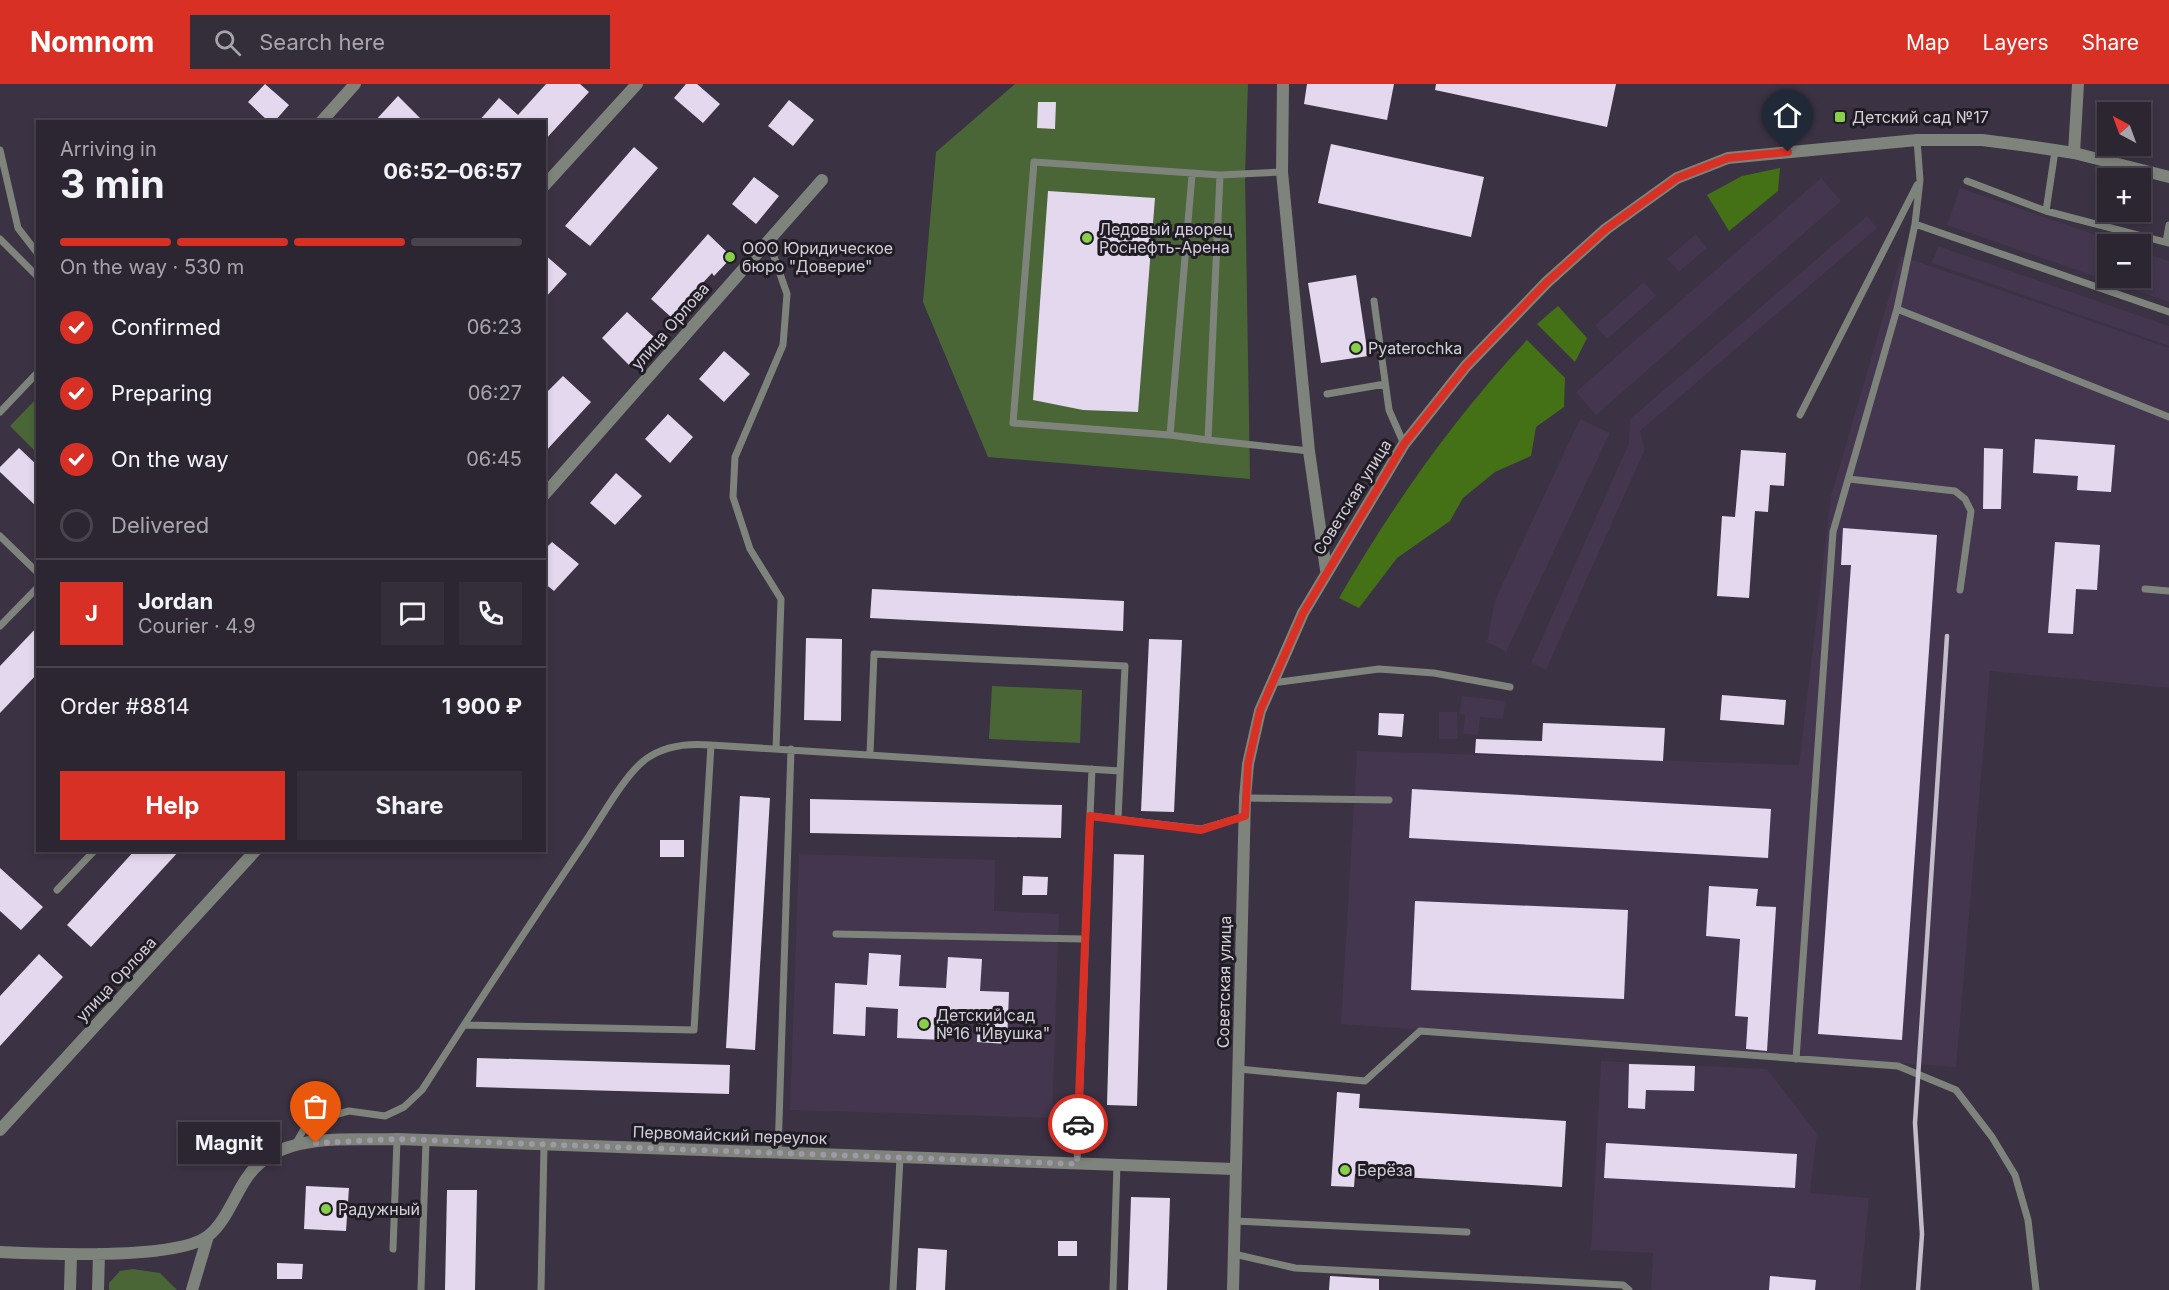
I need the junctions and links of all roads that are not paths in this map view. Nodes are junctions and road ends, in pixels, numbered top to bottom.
1 (355, 84) edge
2 (637, 84) edge
3 (1283, 84) edge
4 (2078, 84) edge
5 (323, 120) edge
6 (1917, 140) junction
7 (0, 150) edge
8 (2055, 151) junction
9 (2074, 153) junction
10 (1282, 172) junction
11 (1191, 175) junction
12 (1220, 175) junction
13 (2169, 177) edge
14 (822, 180) dead end
15 (1920, 180) junction
16 (1967, 181) dead end
17 (546, 184) edge
18 (2046, 211) junction
19 (1916, 224) junction
20 (2169, 225) edge
21 (0, 239) edge
22 (768, 239) junction
23 (2168, 243) edge
24 (36, 251) edge
25 (36, 275) edge
26 (1374, 301) dead end
27 (1897, 309) junction
28 (2169, 312) edge
29 (36, 374) edge
30 (1385, 384) junction
31 (1327, 394) dead end
32 (0, 412) edge
33 (1800, 416) dead end
34 (2169, 417) edge
35 (1170, 435) junction
36 (1208, 440) junction
37 (1404, 444) junction
38 (1309, 451) junction
39 (1849, 479) junction
40 (546, 493) edge
41 (0, 537) edge
42 (1326, 570) junction
43 (36, 571) edge
44 (36, 589) edge
45 (2145, 589) dead end
46 (1960, 590) dead end
47 (2169, 591) edge
48 (0, 626) edge
49 (1272, 683) junction
50 (1510, 687) dead end
51 (711, 745) junction
52 (776, 749) junction
53 (791, 749) junction
54 (870, 754) junction
55 (1092, 769) junction
56 (1120, 771) junction
57 (1245, 798) junction
58 (1389, 800) dead end
59 (1090, 816) junction
60 (1245, 816) junction
61 (1118, 819) junction
62 (93, 852) edge
63 (254, 852) edge
64 (57, 890) dead end
65 (836, 934) dead end
66 (1084, 939) junction
67 (464, 1024) junction
68 (1796, 1059) junction
69 (1239, 1069) junction
70 (0, 1130) edge
71 (397, 1139) junction
72 (426, 1141) junction
73 (297, 1143) junction
74 (544, 1146) junction
75 (778, 1153) junction
76 (900, 1158) junction
77 (1077, 1164) junction
78 (1117, 1164) junction
79 (1234, 1169) junction
80 (1235, 1221) junction
81 (1467, 1232) dead end
82 (208, 1236) junction
83 (393, 1249) dead end
84 (0, 1252) edge
85 (99, 1254) junction
86 (1234, 1254) junction
87 (71, 1255) junction
88 (70, 1290) edge
89 (98, 1290) edge
90 (192, 1290) edge
91 (421, 1290) edge
92 (541, 1290) edge
93 (892, 1290) edge
94 (1113, 1290) edge
95 (1233, 1290) edge
96 (1629, 1290) edge
97 (2036, 1290) edge

1 - 5 street
2 - 17 street
3 - 10 street
4 - 9 street
6 - 8 street, Советская улица
6 - 15 lane
6 - 37 street, Советская улица
7 - 24 lane
8 - 9 street, Советская улица
8 - 18 lane
9 - 13 street, Советская улица
10 - 12 lane
10 - 38 street
11 - 12 lane
11 - 35 lane
11 - 35 lane
12 - 36 lane
14 - 22 street, улица Орлова
15 - 19 lane
15 - 33 lane
16 - 18 lane
18 - 23 lane
19 - 27 lane
19 - 28 lane
20 - 23 lane
21 - 25 lane
22 - 40 street, улица Орлова
22 - 52 lane
26 - 30 lane
27 - 34 lane
27 - 39 lane
29 - 32 lane
30 - 31 lane
30 - 37 lane
35 - 36 lane
36 - 38 lane
37 - 42 street, Советская улица
38 - 42 street
39 - 46 lane
39 - 68 lane
41 - 43 lane
42 - 49 street, Советская улица
44 - 48 lane
45 - 47 lane
49 - 50 lane
49 - 57 street, Советская улица
51 - 52 lane
51 - 67 lane
51 - 67 lane
52 - 53 lane
53 - 54 lane
53 - 75 lane
54 - 55 lane
54 - 56 lane
55 - 56 lane
55 - 59 lane
56 - 61 lane
57 - 58 lane
57 - 60 street, Советская улица
59 - 61 lane
59 - 66 lane
60 - 61 lane
60 - 69 street, Советская улица
62 - 64 lane
63 - 70 street, улица Орлова
65 - 66 lane
66 - 77 lane
67 - 73 lane
68 - 69 lane
68 - 97 lane
69 - 79 street, Советская улица
71 - 72 street, Первомайский переулок
71 - 73 street, Первомайский переулок
71 - 83 lane
72 - 74 street, Первомайский переулок
72 - 91 lane
73 - 82 street, Первомайский переулок
74 - 75 street, Первомайский переулок
74 - 92 lane
75 - 76 street, Первомайский переулок
76 - 77 street, Первомайский переулок
76 - 93 lane
77 - 78 street, Первомайский переулок
78 - 79 street, Первомайский переулок
78 - 94 lane
79 - 80 street, Советская улица
80 - 81 lane
80 - 86 street, Советская улица
82 - 85 street
82 - 90 street, Первомайский переулок
84 - 87 street
85 - 87 street
85 - 89 street
86 - 95 street, Советская улица
86 - 96 lane
87 - 88 street

